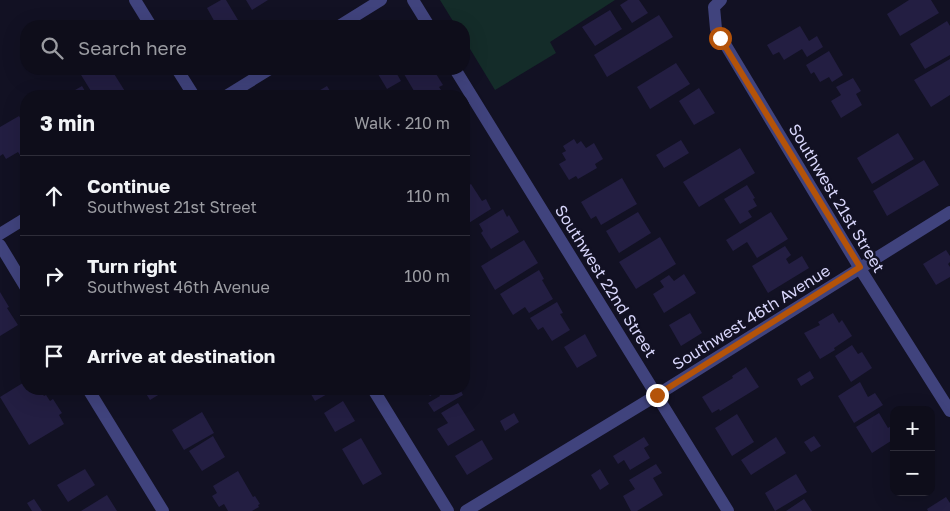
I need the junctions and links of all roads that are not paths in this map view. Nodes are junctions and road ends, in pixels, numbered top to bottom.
1 (135, 0) edge
2 (382, 0) edge
3 (413, 0) edge
4 (721, 0) edge
5 (147, 20) edge
6 (349, 20) edge
7 (425, 20) edge
8 (181, 75) edge
9 (260, 75) edge
10 (459, 75) edge
11 (190, 90) edge
12 (236, 90) edge
13 (468, 90) edge
14 (470, 93) edge
15 (950, 212) edge
16 (20, 222) edge
17 (0, 234) edge
18 (0, 246) edge
19 (860, 267) junction
20 (20, 278) edge
21 (92, 395) edge
22 (377, 395) edge
23 (657, 395) junction
24 (950, 410) edge
25 (163, 511) edge
26 (448, 511) edge
27 (466, 511) edge
28 (728, 511) edge

1 - 5 street
2 - 6 street
3 - 7 street
4 - 19 street, Southwest 21st Street
8 - 11 street
9 - 12 street
10 - 13 street, Southwest 22nd Street
14 - 23 street, Southwest 22nd Street
15 - 19 street, Southwest 46th Avenue
16 - 17 street
18 - 20 street
19 - 23 street, Southwest 46th Avenue
19 - 24 street, Southwest 21st Street
21 - 25 street
22 - 26 street
23 - 27 street, Southwest 46th Avenue
23 - 28 street, Southwest 22nd Street

